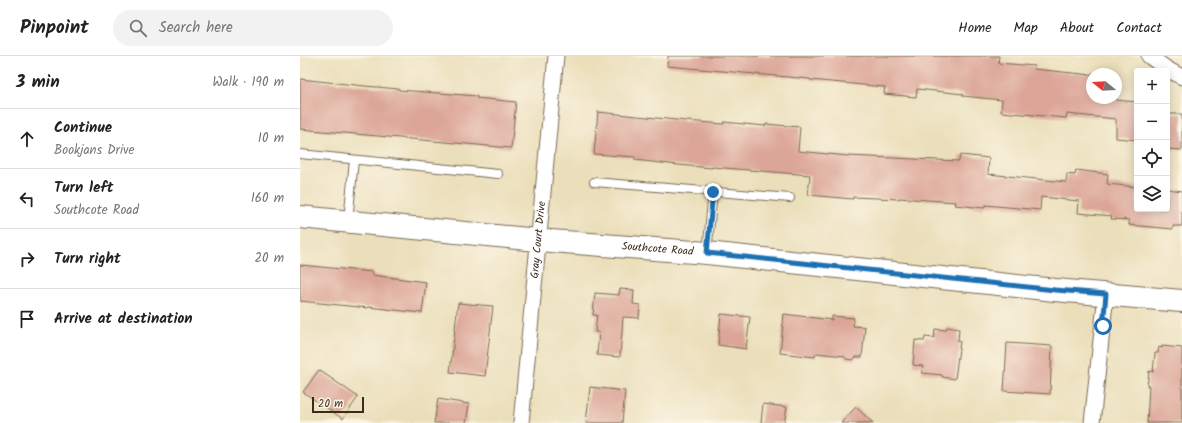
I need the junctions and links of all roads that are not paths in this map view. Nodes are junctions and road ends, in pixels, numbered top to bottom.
1 (556, 56) edge
2 (1149, 56) edge
3 (1182, 77) edge
4 (300, 154) edge
5 (354, 160) junction
6 (498, 174) dead end
7 (594, 182) dead end
8 (713, 192) junction
9 (790, 198) dead end
10 (300, 217) edge
11 (348, 222) junction
12 (538, 240) junction
13 (707, 253) junction
14 (1106, 294) junction
15 (1182, 301) edge
16 (521, 423) edge
17 (1092, 423) edge

1 - 12 street, Gray Court Drive
2 - 3 street
4 - 5 lane
5 - 6 lane
5 - 11 lane
7 - 8 lane
8 - 9 lane
8 - 13 lane
10 - 11 main road, Southcote Road
11 - 12 main road, Southcote Road
12 - 13 main road, Southcote Road
12 - 16 street, Gray Court Drive
13 - 14 main road, Southcote Road
14 - 15 main road, Southcote Road
14 - 17 street

